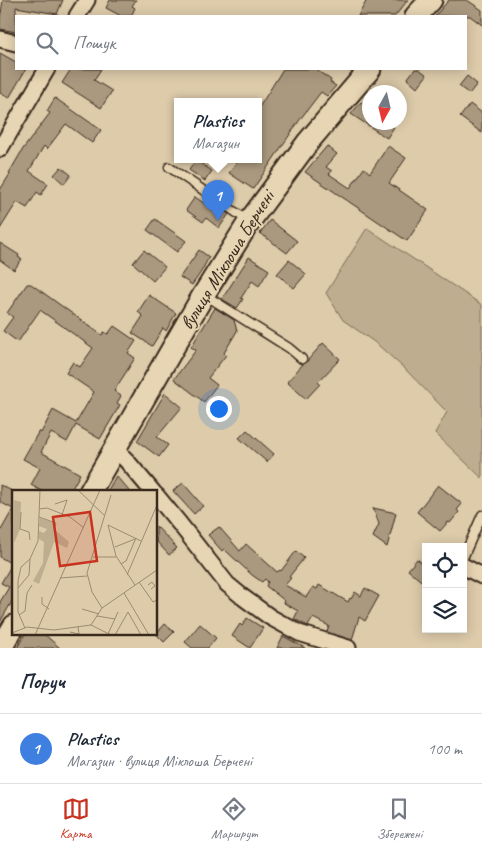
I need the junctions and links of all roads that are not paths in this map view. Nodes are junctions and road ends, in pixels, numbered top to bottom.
1 (87, 0) edge
2 (431, 0) edge
3 (78, 15) edge
4 (417, 15) edge
5 (0, 39) edge
6 (15, 44) edge
7 (46, 70) edge
8 (369, 70) edge
9 (0, 149) edge
10 (169, 167) dead end
11 (249, 222) junction
12 (204, 294) junction
13 (302, 359) dead end
14 (115, 449) junction
15 (91, 490) edge
16 (151, 490) edge
17 (158, 498) edge
18 (482, 515) edge
19 (467, 549) edge
20 (467, 568) edge
21 (482, 576) edge
22 (12, 629) edge
23 (1, 648) edge
24 (348, 648) edge

1 - 3 street
2 - 4 street
5 - 6 street
7 - 9 street
8 - 11 street, вулиця Міклоша Берчені
10 - 11 lane
11 - 12 street, вулиця Міклоша Берчені
12 - 13 lane
12 - 14 street, вулиця Міклоша Берчені
14 - 15 street, вулиця Міклоша Берчені
14 - 16 street
17 - 24 street
18 - 19 lane
20 - 21 street
22 - 23 street

